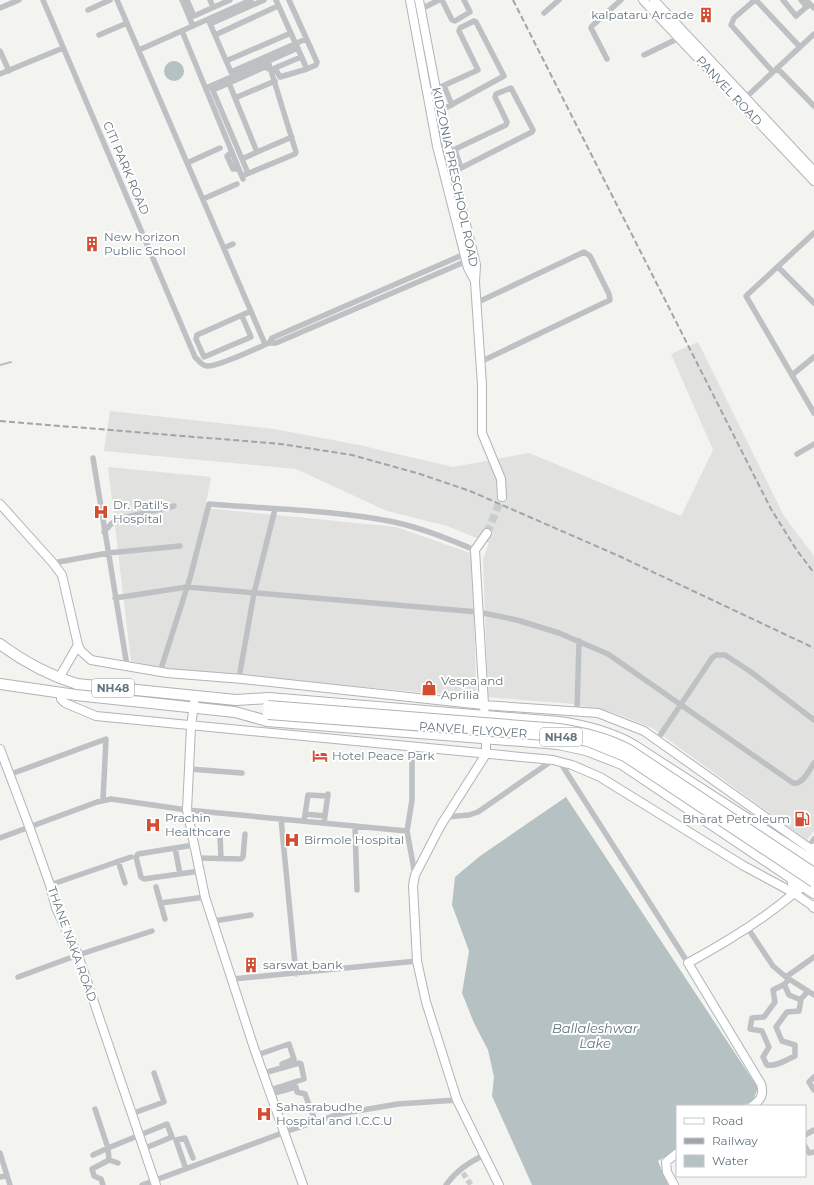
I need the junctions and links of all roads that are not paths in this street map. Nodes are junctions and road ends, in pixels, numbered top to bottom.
1 (19, 0) edge
2 (43, 0) edge
3 (110, 0) edge
4 (117, 0) edge
5 (182, 0) edge
6 (187, 0) edge
7 (210, 0) edge
8 (230, 0) edge
9 (251, 0) edge
10 (264, 0) edge
11 (276, 0) edge
12 (289, 0) edge
13 (410, 0) edge
14 (419, 0) edge
15 (440, 0) edge
16 (464, 0) edge
17 (559, 0) edge
18 (621, 0) edge
19 (643, 0) edge
20 (654, 0) edge
21 (755, 0) edge
22 (783, 0) edge
23 (801, 0) edge
24 (243, 2) edge
25 (809, 5) edge
26 (278, 6) junction
27 (0, 8) edge
28 (213, 8) junction
29 (421, 9) junction
30 (88, 10) dead end
31 (544, 13) dead end
32 (209, 21) junction
33 (127, 22) junction
34 (193, 26) junction
35 (182, 31) junction
36 (291, 33) junction
37 (814, 34) edge
38 (99, 35) dead end
39 (215, 35) junction
40 (679, 38) junction
41 (306, 39) junction
42 (297, 46) junction
43 (800, 47) junction
44 (63, 48) junction
45 (139, 50) junction
46 (0, 51) edge
47 (644, 55) dead end
48 (301, 57) junction
49 (607, 59) dead end
50 (226, 61) junction
51 (268, 61) junction
52 (307, 68) junction
53 (271, 70) junction
54 (775, 70) junction
55 (9, 71) junction
56 (432, 71) junction
57 (424, 73) junction
58 (0, 74) edge
59 (232, 74) junction
60 (275, 82) junction
61 (229, 83) junction
62 (440, 87) junction
63 (210, 88) junction
64 (235, 98) junction
65 (743, 100) junction
66 (452, 105) junction
67 (814, 106) edge
68 (440, 111) junction
69 (292, 137) junction
70 (220, 148) dead end
71 (452, 151) junction
72 (257, 152) junction
73 (242, 159) junction
74 (187, 163) junction
75 (457, 170) junction
76 (814, 171) edge
77 (248, 174) junction
78 (814, 181) edge
79 (237, 184) dead end
80 (203, 199) junction
81 (814, 234) edge
82 (233, 244) dead end
83 (224, 248) junction
84 (474, 254) junction
85 (465, 258) junction
86 (778, 267) junction
87 (475, 282) junction
88 (354, 302) junction
89 (476, 303) junction
90 (814, 303) edge
91 (357, 308) junction
92 (251, 311) junction
93 (242, 316) junction
94 (196, 337) junction
95 (188, 340) junction
96 (267, 344) junction
97 (814, 357) edge
98 (480, 366) junction
99 (792, 375) junction
100 (814, 413) edge
101 (814, 445) edge
102 (797, 454) dead end
103 (93, 458) dead end
104 (502, 497) tunnel mouth
105 (0, 504) edge
106 (174, 506) dead end
107 (275, 509) junction
108 (104, 532) junction
109 (487, 533) tunnel mouth
110 (180, 546) dead end
111 (475, 550) junction
112 (108, 553) junction
113 (53, 563) junction
114 (186, 587) junction
115 (254, 593) junction
116 (116, 598) junction
117 (478, 612) junction
118 (579, 641) junction
119 (0, 644) edge
120 (78, 645) junction
121 (127, 666) junction
122 (160, 672) junction
123 (59, 678) junction
124 (240, 678) junction
125 (0, 684) edge
126 (61, 693) junction
127 (195, 696) junction
128 (236, 700) junction
129 (681, 703) junction
130 (483, 704) junction
131 (194, 708) junction
132 (268, 710) junction
133 (577, 711) junction
134 (235, 712) junction
135 (484, 716) junction
136 (814, 720) edge
137 (191, 727) junction
138 (487, 738) junction
139 (657, 740) junction
140 (412, 748) junction
141 (0, 749) edge
142 (486, 754) junction
143 (557, 761) junction
144 (814, 763) edge
145 (189, 769) junction
146 (242, 773) dead end
147 (10, 774) junction
148 (103, 800) junction
149 (187, 810) junction
150 (305, 814) junction
151 (325, 816) junction
152 (446, 817) junction
153 (281, 819) junction
154 (304, 821) junction
155 (324, 823) junction
156 (29, 826) junction
157 (355, 826) junction
158 (407, 831) junction
159 (246, 834) dead end
160 (220, 836) dead end
161 (0, 838) edge
162 (814, 840) edge
163 (194, 845) junction
164 (175, 848) junction
165 (810, 853) edge
166 (131, 857) dead end
167 (197, 858) junction
168 (221, 858) junction
169 (118, 861) junction
170 (814, 866) edge
171 (200, 871) junction
172 (814, 873) edge
173 (180, 874) junction
174 (415, 875) junction
175 (792, 878) junction
176 (814, 882) edge
177 (125, 883) dead end
178 (50, 885) junction
179 (803, 886) junction
180 (156, 887) dead end
181 (357, 890) dead end
182 (794, 893) junction
183 (814, 893) edge
184 (205, 897) junction
185 (161, 903) junction
186 (814, 906) edge
187 (251, 915) dead end
188 (165, 919) dead end
189 (214, 921) junction
190 (747, 928) junction
191 (152, 931) dead end
192 (78, 955) junction
193 (814, 957) edge
194 (417, 961) junction
195 (688, 963) junction
196 (296, 974) junction
197 (18, 977) dead end
198 (787, 978) junction
199 (233, 979) junction
200 (784, 984) junction
201 (808, 991) junction
202 (814, 995) edge
203 (801, 1000) junction
204 (257, 1055) junction
205 (263, 1071) junction
206 (154, 1073) dead end
207 (814, 1077) edge
208 (814, 1090) edge
209 (271, 1092) junction
210 (457, 1100) junction
211 (753, 1105) edge
212 (95, 1109) dead end
213 (131, 1114) junction
214 (315, 1121) junction
215 (285, 1132) junction
216 (139, 1135) junction
217 (108, 1148) junction
218 (806, 1148) edge
219 (143, 1149) junction
220 (814, 1152) edge
221 (0, 1153) edge
222 (676, 1154) edge
223 (93, 1155) dead end
224 (484, 1155) junction
225 (193, 1158) dead end
226 (109, 1160) junction
227 (118, 1163) dead end
228 (186, 1169) junction
229 (3, 1176) edge
230 (155, 1183) edge
231 (497, 1184) edge
232 (10, 1185) edge
233 (104, 1185) edge
234 (142, 1185) edge
235 (303, 1185) edge
236 (446, 1185) edge
237 (674, 1185) edge

1 - 27 street
2 - 44 street, CITI PARK ROAD
3 - 30 street
4 - 33 street
5 - 34 street
6 - 28 street
7 - 28 street
8 - 28 street
9 - 24 street
10 - 32 street
11 - 26 street
12 - 41 street
13 - 57 street, KIDZONIA PRESCHOOL ROAD
14 - 29 street, KIDZONIA PRESCHOOL ROAD
15 - 16 street
15 - 29 street
17 - 31 street
18 - 49 street
19 - 40 street, PANVEL ROAD
20 - 65 street, PANVEL ROAD
21 - 43 street
21 - 54 street
22 - 25 street
23 - 25 street
24 - 32 street
26 - 36 street
26 - 39 street
29 - 56 street, KIDZONIA PRESCHOOL ROAD
32 - 34 street
32 - 39 street
33 - 38 street
33 - 45 street
34 - 35 street
35 - 45 street
35 - 63 street
36 - 42 street
36 - 50 street
37 - 43 street
39 - 50 street
40 - 47 street
40 - 65 street, PANVEL ROAD
41 - 42 street
41 - 52 street
42 - 48 street
42 - 51 street
42 - 59 street
43 - 54 street
44 - 55 street
44 - 95 street, CITI PARK ROAD
45 - 74 street
46 - 55 street
48 - 52 street
48 - 52 street
50 - 59 street
51 - 53 street
51 - 59 street
53 - 60 street
53 - 61 street
54 - 65 street
54 - 67 street
55 - 58 street
56 - 57 street
56 - 62 street, KIDZONIA PRESCHOOL ROAD
57 - 85 street, KIDZONIA PRESCHOOL ROAD
59 - 63 street
60 - 64 street
60 - 69 street
61 - 63 street
61 - 64 street
62 - 66 street
62 - 66 street
62 - 68 street, KIDZONIA PRESCHOOL ROAD
63 - 73 street
63 - 77 street
64 - 72 street
65 - 76 street, PANVEL ROAD
65 - 78 street, PANVEL ROAD
66 - 68 street
68 - 71 street, KIDZONIA PRESCHOOL ROAD
69 - 72 street
69 - 77 street
70 - 74 street
71 - 75 street, KIDZONIA PRESCHOOL ROAD
71 - 75 street
72 - 73 street
73 - 77 street
74 - 80 street
75 - 84 street, KIDZONIA PRESCHOOL ROAD
79 - 80 street
80 - 83 street
81 - 86 street
82 - 83 street
83 - 92 street
84 - 85 street
84 - 87 street, KIDZONIA PRESCHOOL ROAD
85 - 87 street, KIDZONIA PRESCHOOL ROAD
85 - 88 street
85 - 91 street
86 - 90 street
86 - 99 street
87 - 89 street
88 - 91 street
88 - 96 street
89 - 98 street
89 - 98 street
91 - 96 street
92 - 93 street
92 - 96 street
93 - 94 street
93 - 94 street
94 - 95 street
95 - 96 street, CITI PARK ROAD
97 - 99 street
98 - 104 street
99 - 100 street
101 - 102 street
103 - 108 street
105 - 113 street
106 - 108 street
107 - 111 street
107 - 114 street
107 - 115 street
108 - 112 street
109 - 111 street
110 - 112 street
111 - 117 street
112 - 113 street
112 - 116 street
113 - 120 street
114 - 115 street
114 - 116 street
114 - 122 street
115 - 117 street
115 - 124 street
116 - 121 street
117 - 118 street
117 - 130 street
118 - 129 street
118 - 133 street
119 - 123 highway, NH48
120 - 121 street
120 - 123 street
121 - 122 street
122 - 124 street
123 - 127 highway, NH48
124 - 130 street
125 - 126 highway, NH48
126 - 131 highway, NH48
126 - 137 street
127 - 128 highway, NH48
127 - 131 street
128 - 132 highway, PANVEL FLYOVER / NH48
128 - 135 highway
129 - 136 street
129 - 139 street
129 - 144 street
130 - 133 street
130 - 135 street
131 - 134 highway, NH48
131 - 137 street
132 - 134 highway, PANVEL FLYOVER / NH48
132 - 172 highway, PANVEL FLYOVER / NH48, bridge
132 - 176 highway, PANVEL FLYOVER / NH48, bridge
133 - 139 street
134 - 138 highway
135 - 138 street
135 - 165 highway
137 - 140 street
137 - 145 street
138 - 142 street
138 - 175 highway
139 - 165 street
140 - 142 street
140 - 158 street
141 - 147 street, THANE NAKA ROAD
142 - 143 street
142 - 152 street
143 - 152 street
143 - 182 street
143 - 195 street
145 - 146 street
145 - 149 street
147 - 148 street
147 - 156 street, THANE NAKA ROAD
148 - 149 street
148 - 156 street
149 - 153 street
149 - 163 street
150 - 151 street
150 - 151 street
150 - 154 street
151 - 155 street
152 - 174 street
153 - 154 street
153 - 196 street
154 - 155 street
155 - 157 street
156 - 161 street
156 - 178 street, THANE NAKA ROAD
157 - 158 street
157 - 181 street
158 - 174 street
159 - 168 street
160 - 168 street
162 - 165 street
163 - 164 street
163 - 167 street
164 - 173 street
164 - 173 street
165 - 175 main road
166 - 169 street
167 - 168 street
167 - 171 street
169 - 177 street
169 - 178 street
170 - 179 main road
171 - 173 street
171 - 184 street
174 - 194 street
175 - 179 highway
175 - 182 main road
178 - 192 street, THANE NAKA ROAD
179 - 182 main road
179 - 183 highway
180 - 185 street
182 - 186 street
182 - 190 street
184 - 185 street
184 - 189 street
185 - 188 street
187 - 189 street
189 - 199 street
190 - 195 street
190 - 198 street
191 - 192 street
192 - 197 street
192 - 213 street, THANE NAKA ROAD
193 - 198 street
194 - 196 street
194 - 210 street
195 - 211 street
196 - 199 street
198 - 200 street
198 - 201 street
199 - 204 street
200 - 203 street
200 - 203 street
201 - 202 street
201 - 203 street
204 - 205 street
204 - 205 street
205 - 209 street
205 - 209 street
206 - 213 street
207 - 208 street
209 - 214 street
209 - 215 street
210 - 214 street
210 - 224 street
212 - 217 street
213 - 216 street, THANE NAKA ROAD
214 - 215 street
215 - 228 street
215 - 235 street
216 - 217 street
216 - 219 street, THANE NAKA ROAD
216 - 219 street
217 - 223 street
217 - 226 street
218 - 220 street
219 - 230 street, THANE NAKA ROAD
221 - 229 street
222 - 237 street
224 - 231 street
224 - 236 street
225 - 228 street
226 - 227 street
226 - 233 street
228 - 230 street
229 - 232 street
230 - 234 street

